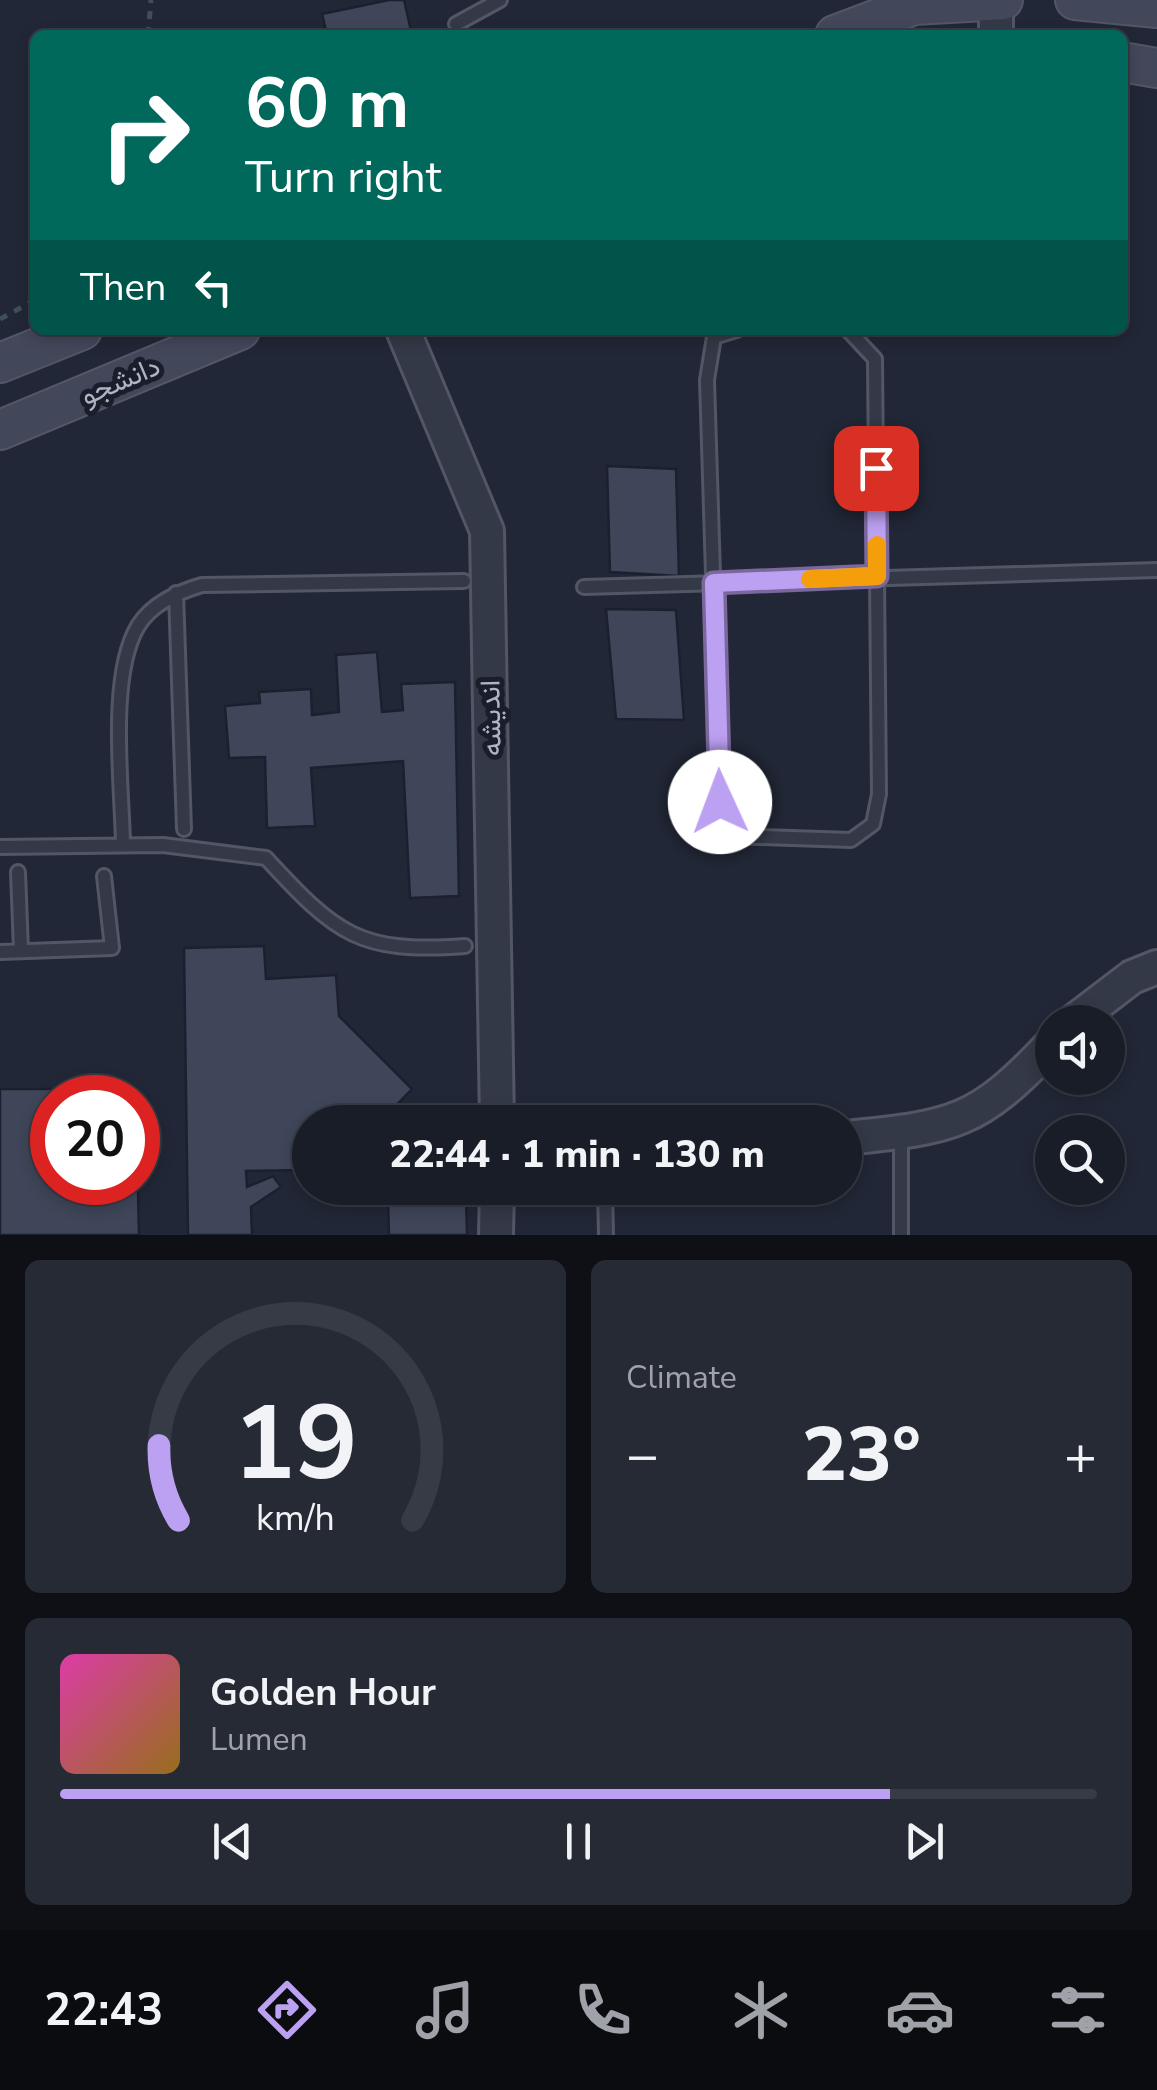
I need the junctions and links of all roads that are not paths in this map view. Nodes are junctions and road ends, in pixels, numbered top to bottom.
1 (500, 0) edge
2 (999, 0) edge
3 (1076, 0) edge
4 (1157, 8) edge
5 (456, 24) dead end
6 (848, 30) edge
7 (996, 30) edge
8 (1128, 63) edge
9 (1157, 68) edge
10 (70, 335) edge
11 (228, 335) edge
12 (405, 335) edge
13 (721, 335) edge
14 (853, 335) edge
15 (0, 363) edge
16 (0, 430) edge
17 (1157, 570) edge
18 (877, 576) junction
19 (464, 581) dead end
20 (714, 583) junction
21 (584, 588) dead end
22 (176, 593) junction
23 (184, 829) dead end
24 (122, 844) junction
25 (0, 847) edge
26 (18, 872) dead end
27 (104, 876) dead end
28 (465, 946) dead end
29 (21, 951) junction
30 (0, 952) edge
31 (1157, 967) edge
32 (1095, 1005) edge
33 (1035, 1060) edge
34 (496, 1105) edge
35 (901, 1132) junction
36 (862, 1136) edge
37 (497, 1205) edge
38 (605, 1205) edge
39 (496, 1235) edge
40 (606, 1235) edge
41 (902, 1235) edge

1 - 5 lane
2 - 6 main road
2 - 7 street
3 - 4 main road
8 - 9 main road
10 - 15 main road
11 - 16 main road, دانشجو
12 - 34 street, اندیشه
13 - 20 lane
14 - 18 lane
17 - 18 lane
18 - 20 lane
18 - 20 lane
19 - 22 lane
20 - 21 lane
22 - 23 lane
22 - 24 lane
24 - 25 lane
24 - 28 lane
26 - 29 lane
27 - 29 lane
29 - 30 lane
31 - 32 street
33 - 35 street
35 - 36 street
35 - 41 lane
37 - 39 street
38 - 40 lane

